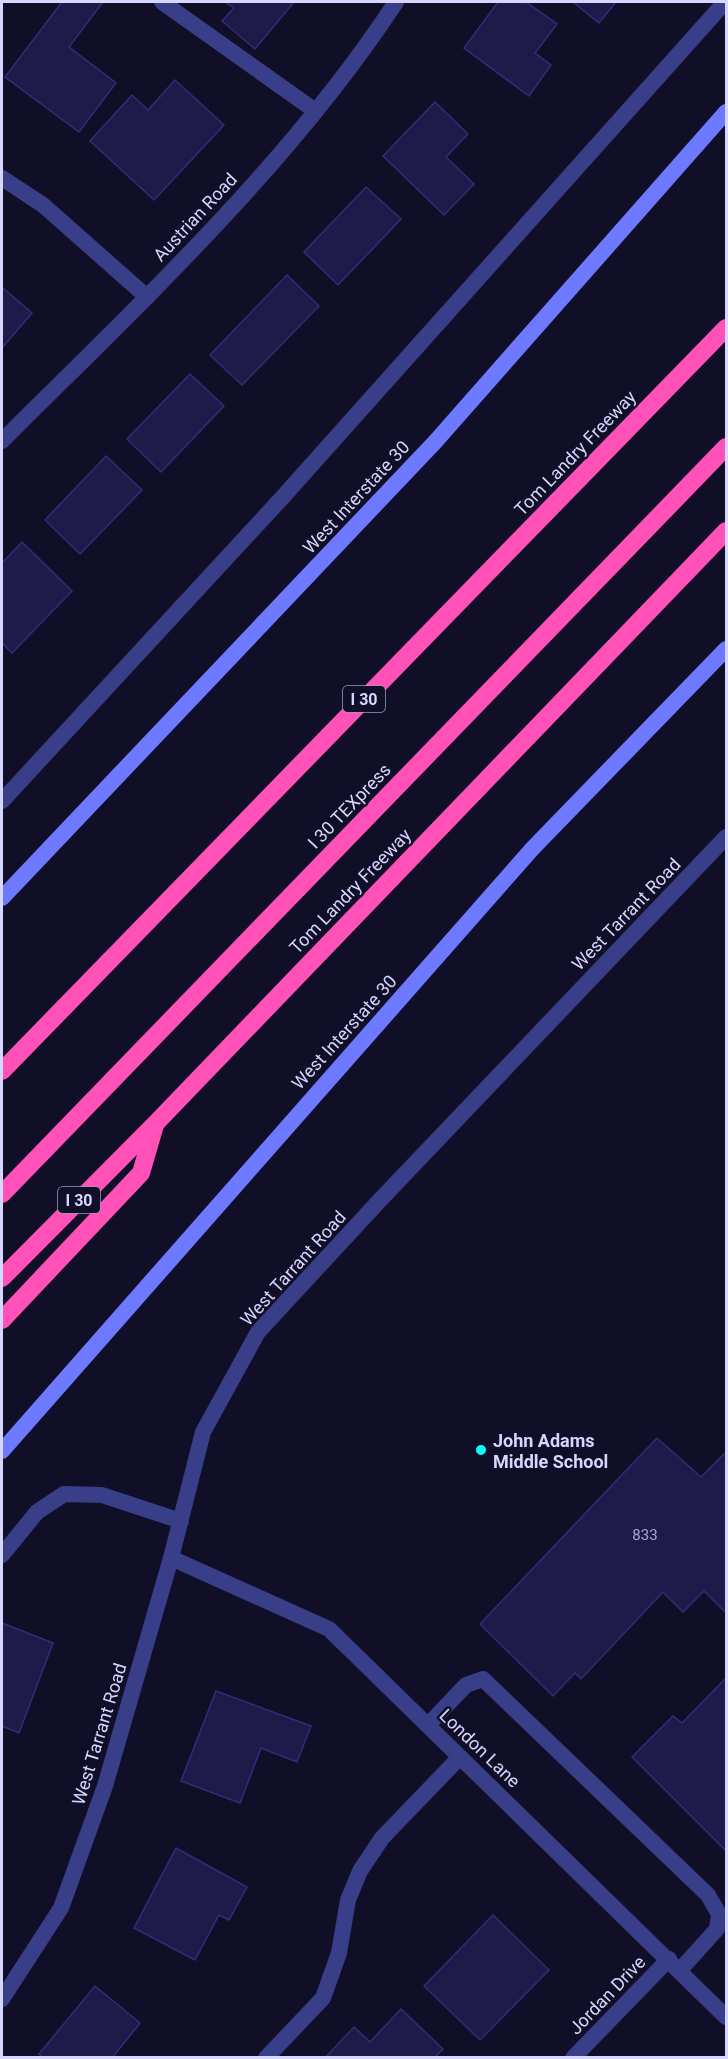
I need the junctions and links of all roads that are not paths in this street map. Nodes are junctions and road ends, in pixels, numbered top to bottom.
1 (162, 2) edge
2 (396, 2) edge
3 (725, 2) edge
4 (314, 110) junction
5 (726, 112) edge
6 (2, 178) edge
7 (147, 297) junction
8 (726, 328) edge
9 (2, 441) edge
10 (726, 447) edge
11 (726, 531) edge
12 (726, 649) edge
13 (2, 801) edge
14 (726, 837) edge
15 (2, 898) edge
16 (2, 1071) edge
17 (156, 1123) junction
18 (2, 1194) edge
19 (2, 1278) edge
20 (2, 1320) edge
21 (2, 1451) edge
22 (181, 1521) junction
23 (2, 1556) edge
24 (171, 1558) junction
25 (428, 1725) junction
26 (460, 1757) junction
27 (674, 1965) junction
28 (2, 1999) edge
29 (726, 2017) edge
30 (266, 2058) edge
31 (573, 2058) edge

1 - 4 street
2 - 4 street, Austrian Road
3 - 13 street
4 - 7 street, Austrian Road
5 - 15 main road, West Interstate 30
6 - 7 street
7 - 9 street, Austrian Road
8 - 16 highway, Tom Landry Freeway / I 30
10 - 18 highway, I 30 TEXpress
11 - 17 highway, Tom Landry Freeway / I 30
12 - 21 main road, West Interstate 30
14 - 22 street, West Tarrant Road
17 - 19 highway, Tom Landry Freeway / I 30
17 - 20 highway
22 - 23 street
22 - 24 street, West Tarrant Road
24 - 25 street, London Lane
24 - 28 street, West Tarrant Road
25 - 26 street, London Lane
25 - 27 street, Jordan Drive
26 - 27 street, London Lane
26 - 30 street
27 - 29 street, London Lane
27 - 31 street, Jordan Drive

